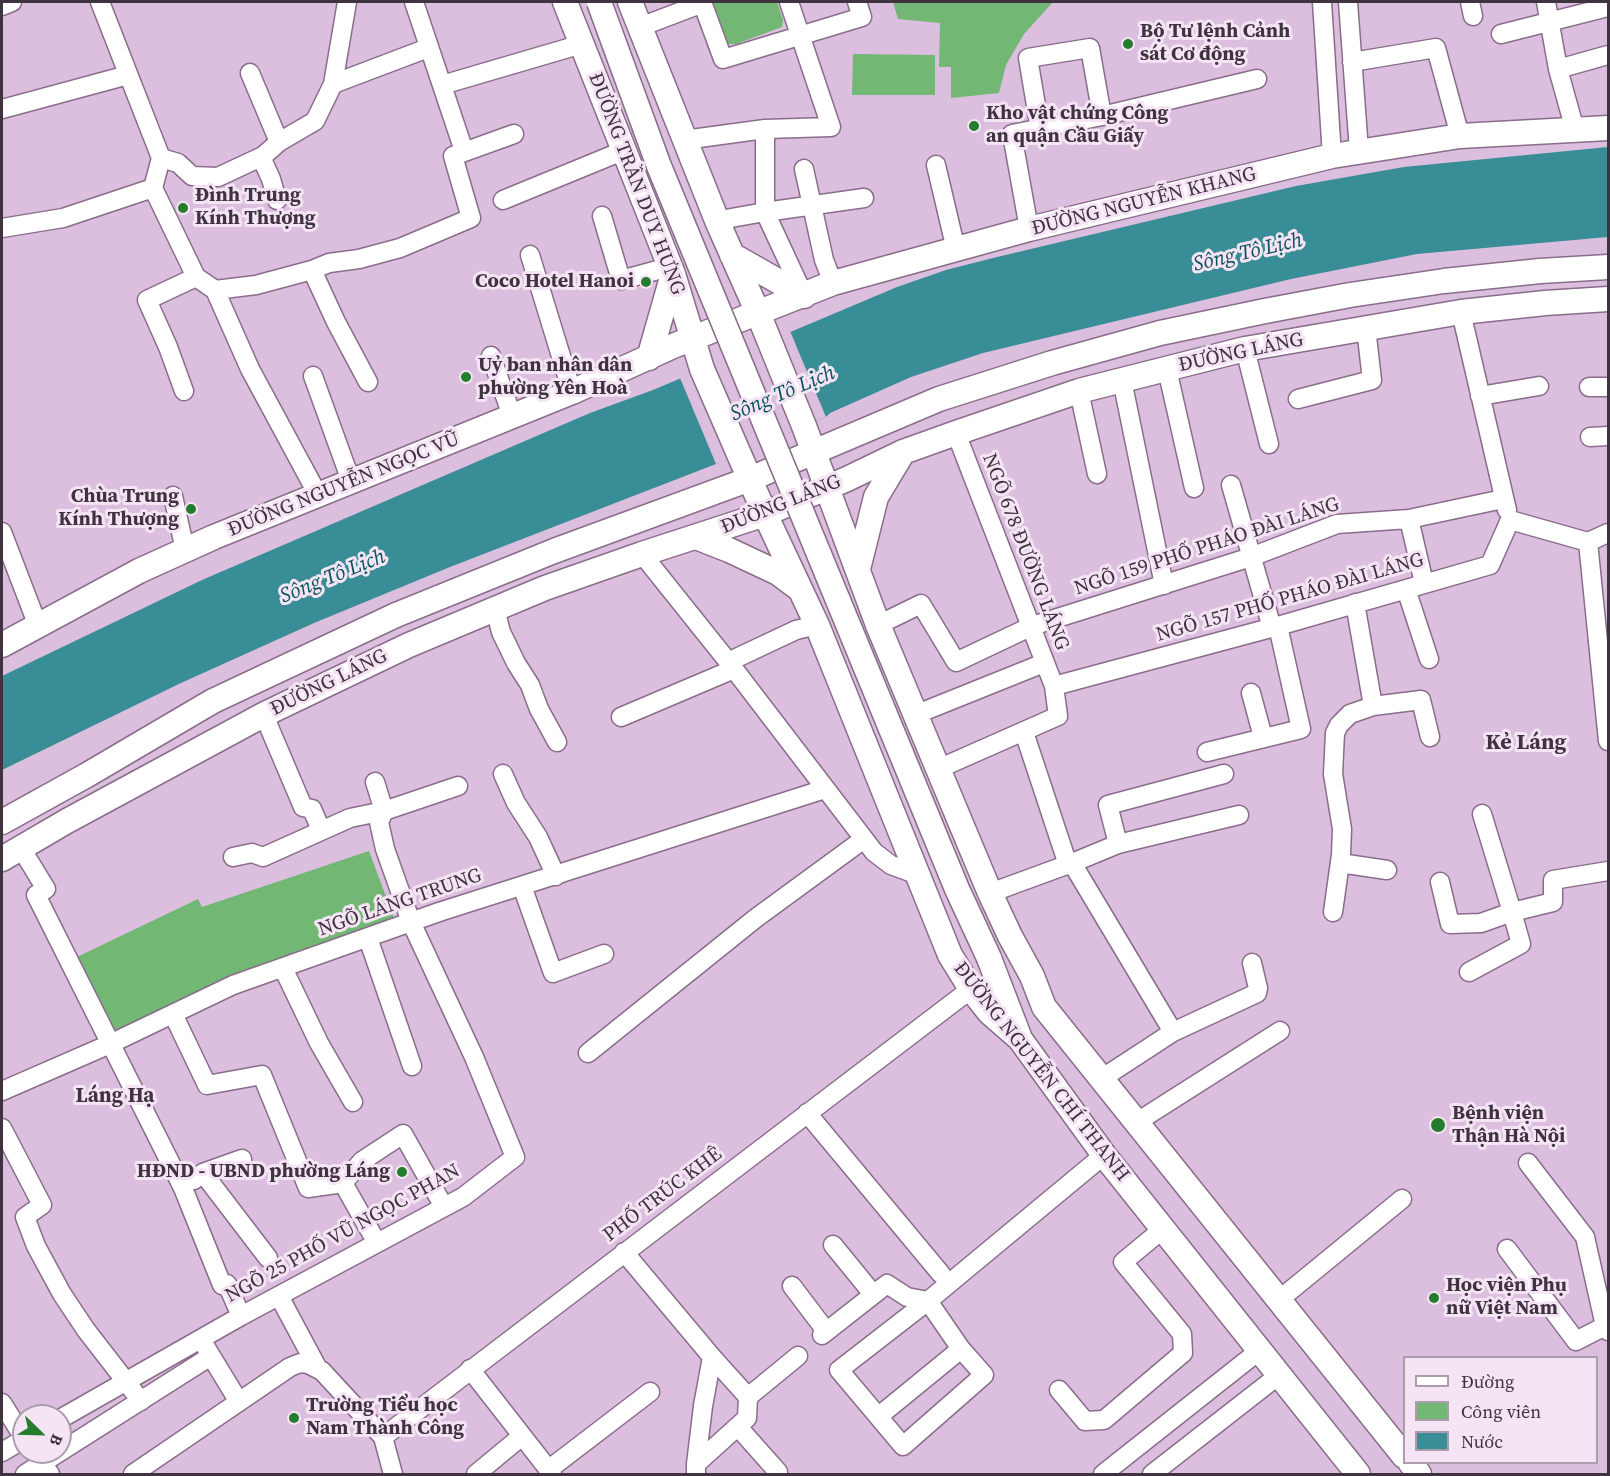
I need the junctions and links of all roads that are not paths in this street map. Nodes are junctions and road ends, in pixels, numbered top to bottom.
1 (12, 2) edge
2 (100, 2) edge
3 (347, 2) edge
4 (414, 2) edge
5 (565, 2) edge
6 (599, 2) edge
7 (703, 2) edge
8 (789, 2) edge
9 (857, 2) edge
10 (1322, 2) edge
11 (1348, 2) edge
12 (1546, 2) edge
13 (2, 6) edge
14 (1608, 7) edge
15 (638, 9) edge
16 (1550, 21) junction
17 (1501, 34) dead end
18 (801, 36) junction
19 (582, 44) junction
20 (428, 48) junction
21 (1608, 55) edge
22 (1352, 62) junction
23 (1558, 69) junction
24 (250, 73) dead end
25 (128, 75) junction
26 (1257, 79) dead end
27 (333, 84) junction
28 (442, 85) junction
29 (2, 109) edge
30 (1102, 117) junction
31 (1608, 128) edge
32 (765, 129) junction
33 (1040, 129) junction
34 (1575, 130) junction
35 (514, 134) dead end
36 (1461, 136) junction
37 (684, 140) junction
38 (279, 142) junction
39 (625, 150) junction
40 (464, 151) junction
41 (1359, 151) junction
42 (1332, 156) junction
43 (261, 157) junction
44 (161, 158) junction
45 (936, 165) dead end
46 (804, 169) dead end
47 (153, 188) junction
48 (864, 198) dead end
49 (277, 200) dead end
50 (503, 200) dead end
51 (812, 205) junction
52 (765, 212) junction
53 (602, 216) dead end
54 (718, 224) junction
55 (2, 228) edge
56 (1029, 229) junction
57 (956, 250) junction
58 (530, 255) dead end
59 (732, 255) junction
60 (1608, 267) edge
61 (312, 270) junction
62 (671, 271) junction
63 (196, 277) junction
64 (833, 283) junction
65 (214, 290) junction
66 (804, 296) junction
67 (1608, 300) edge
68 (1461, 312) junction
69 (758, 313) junction
70 (1366, 328) junction
71 (693, 339) junction
72 (1245, 350) junction
73 (492, 356) dead end
74 (649, 358) junction
75 (1052, 363) junction
76 (1167, 369) junction
77 (313, 376) dead end
78 (1122, 380) junction
79 (368, 382) dead end
80 (1539, 386) dead end
81 (1589, 387) dead end
82 (1608, 387) edge
83 (184, 391) dead end
84 (573, 392) junction
85 (1070, 394) junction
86 (1480, 396) junction
87 (1298, 399) dead end
88 (512, 416) junction
89 (956, 433) junction
90 (1269, 444) dead end
91 (814, 452) junction
92 (903, 452) junction
93 (739, 454) joint
94 (1097, 474) dead end
95 (750, 479) junction
96 (351, 481) junction
97 (1231, 485) dead end
98 (827, 487) junction
99 (1194, 488) dead end
100 (318, 495) junction
101 (172, 496) dead end
102 (1503, 499) junction
103 (765, 514) junction
104 (1409, 519) junction
105 (1510, 520) junction
106 (1608, 533) edge
107 (696, 537) junction
108 (3, 540) edge
109 (1588, 542) junction
110 (185, 550) junction
111 (642, 554) junction
112 (1251, 557) junction
113 (858, 569) junction
114 (1424, 583) junction
115 (1164, 585) junction
116 (1406, 588) junction
117 (802, 591) junction
118 (869, 600) junction
119 (1355, 603) junction
120 (495, 609) junction
121 (878, 624) junction
122 (817, 625) junction
123 (38, 626) junction
124 (1032, 626) junction
125 (1275, 627) junction
126 (2, 645) edge
127 (1429, 659) dead end
128 (1044, 663) junction
129 (731, 666) junction
130 (1054, 686) junction
131 (1251, 693) dead end
132 (1373, 706) junction
133 (265, 714) junction
134 (916, 714) junction
135 (621, 717) dead end
136 (1024, 732) junction
137 (1263, 737) junction
138 (1430, 737) dead end
139 (1608, 741) edge
140 (557, 742) dead end
141 (1208, 752) dead end
142 (938, 769) junction
143 (503, 774) dead end
144 (1224, 774) dead end
145 (375, 782) dead end
146 (458, 786) dead end
147 (825, 789) junction
148 (384, 811) junction
149 (1482, 814) dead end
150 (1239, 815) dead end
151 (2, 822) edge
152 (321, 830) junction
153 (864, 839) junction
154 (1118, 844) junction
155 (11, 854) edge
156 (234, 857) dead end
157 (1340, 863) junction
158 (1070, 864) junction
159 (1387, 870) dead end
160 (1608, 871) edge
161 (918, 875) junction
162 (556, 876) junction
163 (1440, 882) dead end
164 (522, 886) junction
165 (990, 893) junction
166 (1333, 912) dead end
167 (1512, 912) junction
168 (411, 922) junction
169 (368, 938) junction
170 (604, 954) dead end
171 (989, 958) junction
172 (1252, 963) dead end
173 (283, 968) junction
174 (1469, 972) dead end
175 (971, 989) junction
176 (1044, 1007) junction
177 (173, 1014) junction
178 (1280, 1031) dead end
179 (1173, 1032) junction
180 (1020, 1039) junction
181 (110, 1044) junction
182 (588, 1053) dead end
183 (412, 1066) dead end
184 (1101, 1079) junction
185 (2, 1091) edge
186 (353, 1102) dead end
187 (807, 1113) junction
188 (1137, 1122) junction
189 (2, 1128) edge
190 (1104, 1155) junction
191 (243, 1159) dead end
192 (1528, 1163) dead end
193 (202, 1173) junction
194 (343, 1183) junction
195 (183, 1188) junction
196 (1402, 1199) dead end
197 (444, 1207) junction
198 (1163, 1229) junction
199 (377, 1243) junction
200 (833, 1245) dead end
201 (1507, 1250) dead end
202 (624, 1252) junction
203 (267, 1258) dead end
204 (941, 1274) dead end
205 (792, 1287) dead end
206 (873, 1294) junction
207 (279, 1296) junction
208 (1280, 1299) junction
209 (928, 1301) junction
210 (241, 1316) junction
211 (1607, 1328) edge
212 (201, 1339) junction
213 (961, 1349) junction
214 (1260, 1350) junction
215 (211, 1356) junction
216 (798, 1356) dead end
217 (712, 1358) junction
218 (317, 1367) junction
219 (470, 1369) junction
220 (1279, 1375) junction
221 (126, 1382) junction
222 (1059, 1390) dead end
223 (650, 1392) dead end
224 (748, 1397) junction
225 (141, 1401) junction
226 (239, 1402) junction
227 (2, 1403) edge
228 (72, 1412) edge
229 (879, 1416) junction
230 (12, 1419) edge
231 (738, 1427) junction
232 (522, 1436) junction
233 (382, 1437) junction
234 (72, 1444) edge
235 (1403, 1455) edge
236 (40, 1464) edge
237 (696, 1469) edge
238 (550, 1472) edge
239 (778, 1472) dead end
240 (25, 1474) edge
241 (133, 1474) edge
242 (393, 1474) edge
243 (476, 1474) edge
244 (1103, 1474) edge
245 (1152, 1474) edge
246 (1358, 1474) edge

1 - 13 street
2 - 25 street
3 - 27 street
4 - 20 street
5 - 19 main road, ĐƯỜNG TRẦN DUY HƯNG
6 - 171 main road, bridge
7 - 15 street
7 - 18 street
8 - 18 street
9 - 18 street
10 - 42 street
11 - 22 street
12 - 16 street
14 - 16 street
15 - 37 main road
16 - 17 street
16 - 23 street
18 - 32 street
19 - 28 street
19 - 39 main road, ĐƯỜNG TRẦN DUY HƯNG
20 - 27 street
20 - 28 street
21 - 23 street
22 - 36 street
22 - 41 street
23 - 34 street
24 - 38 street
25 - 29 street
25 - 44 street
26 - 30 street
27 - 38 street
28 - 40 street
30 - 33 street
30 - 33 street
31 - 34 main road, ĐƯỜNG NGUYỄN KHANG
32 - 37 street
32 - 52 street
33 - 56 street
34 - 36 main road, ĐƯỜNG NGUYỄN KHANG
35 - 40 street
36 - 41 main road, ĐƯỜNG NGUYỄN KHANG
37 - 54 main road
38 - 43 street
39 - 50 street
39 - 62 main road, ĐƯỜNG TRẦN DUY HƯNG
40 - 61 street
41 - 42 main road, ĐƯỜNG NGUYỄN KHANG
42 - 56 main road, ĐƯỜNG NGUYỄN KHANG
43 - 44 street
43 - 49 street
44 - 47 street
45 - 57 street
46 - 51 street
47 - 55 street
47 - 63 street
48 - 51 street
51 - 52 street
51 - 64 street
52 - 54 street
52 - 66 street
53 - 62 street
54 - 59 main road
56 - 57 main road, ĐƯỜNG NGUYỄN KHANG
57 - 64 main road, ĐƯỜNG NGUYỄN KHANG
58 - 84 street
59 - 62 main road
59 - 66 main road
59 - 69 main road
60 - 75 main road, ĐƯỜNG LÁNG
61 - 65 street
61 - 79 street
62 - 71 main road, ĐƯỜNG TRẦN DUY HƯNG
62 - 74 main road
63 - 65 street
63 - 83 street
64 - 66 main road, ĐƯỜNG NGUYỄN KHANG
65 - 100 street
66 - 69 main road, ĐƯỜNG NGUYỄN KHANG
67 - 68 main road, ĐƯỜNG LÁNG
68 - 70 main road, ĐƯỜNG LÁNG
68 - 86 street
69 - 71 main road, ĐƯỜNG NGUYỄN KHANG
69 - 91 main road
70 - 72 main road, ĐƯỜNG LÁNG
70 - 87 street
71 - 74 main road, ĐƯỜNG NGUYỄN NGỌC VŨ
71 - 93 main road, ĐƯỜNG TRẦN DUY HƯNG
72 - 76 main road, ĐƯỜNG LÁNG
72 - 90 street
73 - 88 street
74 - 84 main road, ĐƯỜNG NGUYỄN NGỌC VŨ
75 - 85 main road
75 - 91 main road, ĐƯỜNG LÁNG
76 - 78 main road, ĐƯỜNG LÁNG
76 - 99 street
77 - 96 street
78 - 85 main road, ĐƯỜNG LÁNG
78 - 115 street
80 - 86 street
81 - 82 street
84 - 88 main road, ĐƯỜNG NGUYỄN NGỌC VŨ
85 - 89 main road, ĐƯỜNG LÁNG
85 - 94 street
86 - 102 street
88 - 96 main road, ĐƯỜNG NGUYỄN NGỌC VŨ
89 - 92 main road, ĐƯỜNG LÁNG
89 - 124 street, NGÕ 678 ĐƯỜNG LÁNG
91 - 95 main road, ĐƯỜNG LÁNG
91 - 98 main road
92 - 98 main road, ĐƯỜNG LÁNG
92 - 113 main road
93 - 95 main road, ĐƯỜNG NGUYỄN CHÍ THANH
95 - 103 main road, ĐƯỜNG NGUYỄN CHÍ THANH
95 - 151 main road, ĐƯỜNG LÁNG
96 - 100 main road, ĐƯỜNG NGUYỄN NGỌC VŨ
97 - 112 street
98 - 103 main road, ĐƯỜNG LÁNG
98 - 113 main road
100 - 110 main road, ĐƯỜNG NGUYỄN NGỌC VŨ
101 - 110 street
102 - 104 street, NGÕ 159 PHỐ PHÁO ĐÀI LÁNG
102 - 105 street
103 - 107 main road, ĐƯỜNG LÁNG
103 - 117 main road, ĐƯỜNG NGUYỄN CHÍ THANH
104 - 112 street, NGÕ 159 PHỐ PHÁO ĐÀI LÁNG
104 - 114 street
105 - 109 street
105 - 114 street, NGÕ 157 PHỐ PHÁO ĐÀI LÁNG
106 - 109 street
107 - 111 main road, ĐƯỜNG LÁNG
107 - 117 main road
108 - 123 street
109 - 139 street
110 - 123 main road, ĐƯỜNG NGUYỄN NGỌC VŨ
111 - 120 main road, ĐƯỜNG LÁNG
111 - 129 street
112 - 115 street, NGÕ 159 PHỐ PHÁO ĐÀI LÁNG
112 - 125 street
113 - 118 main road
114 - 116 street, NGÕ 157 PHỐ PHÁO ĐÀI LÁNG
115 - 124 street, NGÕ 159 PHỐ PHÁO ĐÀI LÁNG
116 - 119 street, NGÕ 157 PHỐ PHÁO ĐÀI LÁNG
116 - 127 street
117 - 122 main road, ĐƯỜNG NGUYỄN CHÍ THANH
118 - 121 main road
118 - 122 main road
119 - 125 street, NGÕ 157 PHỐ PHÁO ĐÀI LÁNG
119 - 132 street
120 - 133 main road, ĐƯỜNG LÁNG
120 - 140 street
121 - 124 street, NGÕ 159 PHỐ PHÁO ĐÀI LÁNG
121 - 134 main road
122 - 129 street
122 - 161 main road, ĐƯỜNG NGUYỄN CHÍ THANH
123 - 126 main road, ĐƯỜNG NGUYỄN NGỌC VŨ
124 - 128 street, NGÕ 678 ĐƯỜNG LÁNG
125 - 130 street, NGÕ 157 PHỐ PHÁO ĐÀI LÁNG
125 - 137 street
128 - 130 street, NGÕ 678 ĐƯỜNG LÁNG
128 - 134 street
129 - 135 street
129 - 147 street
130 - 136 street, NGÕ 678 ĐƯỜNG LÁNG
131 - 137 street
132 - 138 street
132 - 157 street
133 - 152 street
133 - 155 main road, ĐƯỜNG LÁNG
134 - 142 main road
136 - 142 street
136 - 158 street
137 - 141 street
142 - 165 main road
143 - 162 street
144 - 154 street
145 - 148 street
146 - 148 street
147 - 153 street
147 - 162 street, NGÕ LÁNG TRUNG
148 - 152 street
148 - 168 street
149 - 167 street
150 - 154 street
152 - 156 street
153 - 161 street
153 - 182 street
154 - 158 street
155 - 181 street
157 - 159 street
157 - 166 street
158 - 165 street
158 - 179 street
160 - 167 street
161 - 175 main road, ĐƯỜNG NGUYỄN CHÍ THANH
162 - 164 street, NGÕ LÁNG TRUNG
163 - 167 street
164 - 168 street, NGÕ LÁNG TRUNG
164 - 170 street
165 - 176 main road
167 - 174 street
168 - 169 street, NGÕ LÁNG TRUNG
168 - 197 street, NGÕ 25 PHỐ VŨ NGỌC PHAN
169 - 173 street, NGÕ LÁNG TRUNG
169 - 183 street
171 - 176 main road
171 - 180 main road
172 - 179 street
173 - 177 street, NGÕ LÁNG TRUNG
173 - 186 street
175 - 180 main road, ĐƯỜNG NGUYỄN CHÍ THANH
175 - 187 street, PHỐ TRÚC KHÊ
176 - 184 main road
177 - 181 street, NGÕ LÁNG TRUNG
177 - 194 street
178 - 188 street
179 - 184 street
180 - 190 main road, ĐƯỜNG NGUYỄN CHÍ THANH
181 - 185 street, NGÕ LÁNG TRUNG
181 - 195 street
184 - 188 main road
187 - 202 street, PHỐ TRÚC KHÊ
187 - 204 street
188 - 208 main road
189 - 221 street
190 - 198 main road, ĐƯỜNG NGUYỄN CHÍ THANH
190 - 209 street
191 - 193 street
192 - 211 street
193 - 195 street
193 - 203 street
194 - 197 street
194 - 199 street
195 - 210 street
196 - 208 street
197 - 199 street, NGÕ 25 PHỐ VŨ NGỌC PHAN
198 - 214 main road, ĐƯỜNG NGUYỄN CHÍ THANH
198 - 222 street
199 - 207 street, NGÕ 25 PHỐ VŨ NGỌC PHAN
200 - 206 street
201 - 211 street
202 - 217 street
202 - 219 street, PHỐ TRÚC KHÊ
205 - 206 street
206 - 209 street
207 - 210 street, NGÕ 25 PHỐ VŨ NGỌC PHAN
207 - 218 street
208 - 235 main road
209 - 213 street
209 - 229 street
210 - 212 street, NGÕ 25 PHỐ VŨ NGỌC PHAN
212 - 215 street
212 - 221 street, NGÕ 25 PHỐ VŨ NGỌC PHAN
213 - 229 street
213 - 229 street
214 - 220 main road, ĐƯỜNG NGUYỄN CHÍ THANH
214 - 244 street
215 - 225 street
215 - 226 street
216 - 224 street
217 - 224 street
217 - 237 street
218 - 226 street
218 - 233 street
219 - 232 street
219 - 233 street, PHỐ TRÚC KHÊ
220 - 245 street
220 - 246 main road, ĐƯỜNG NGUYỄN CHÍ THANH
221 - 225 street
221 - 228 street, NGÕ 25 PHỐ VŨ NGỌC PHAN
223 - 238 street
224 - 231 street
225 - 234 street
226 - 241 street
227 - 230 street
231 - 237 street
231 - 239 street
232 - 238 street
232 - 243 street
233 - 242 street
236 - 240 street

